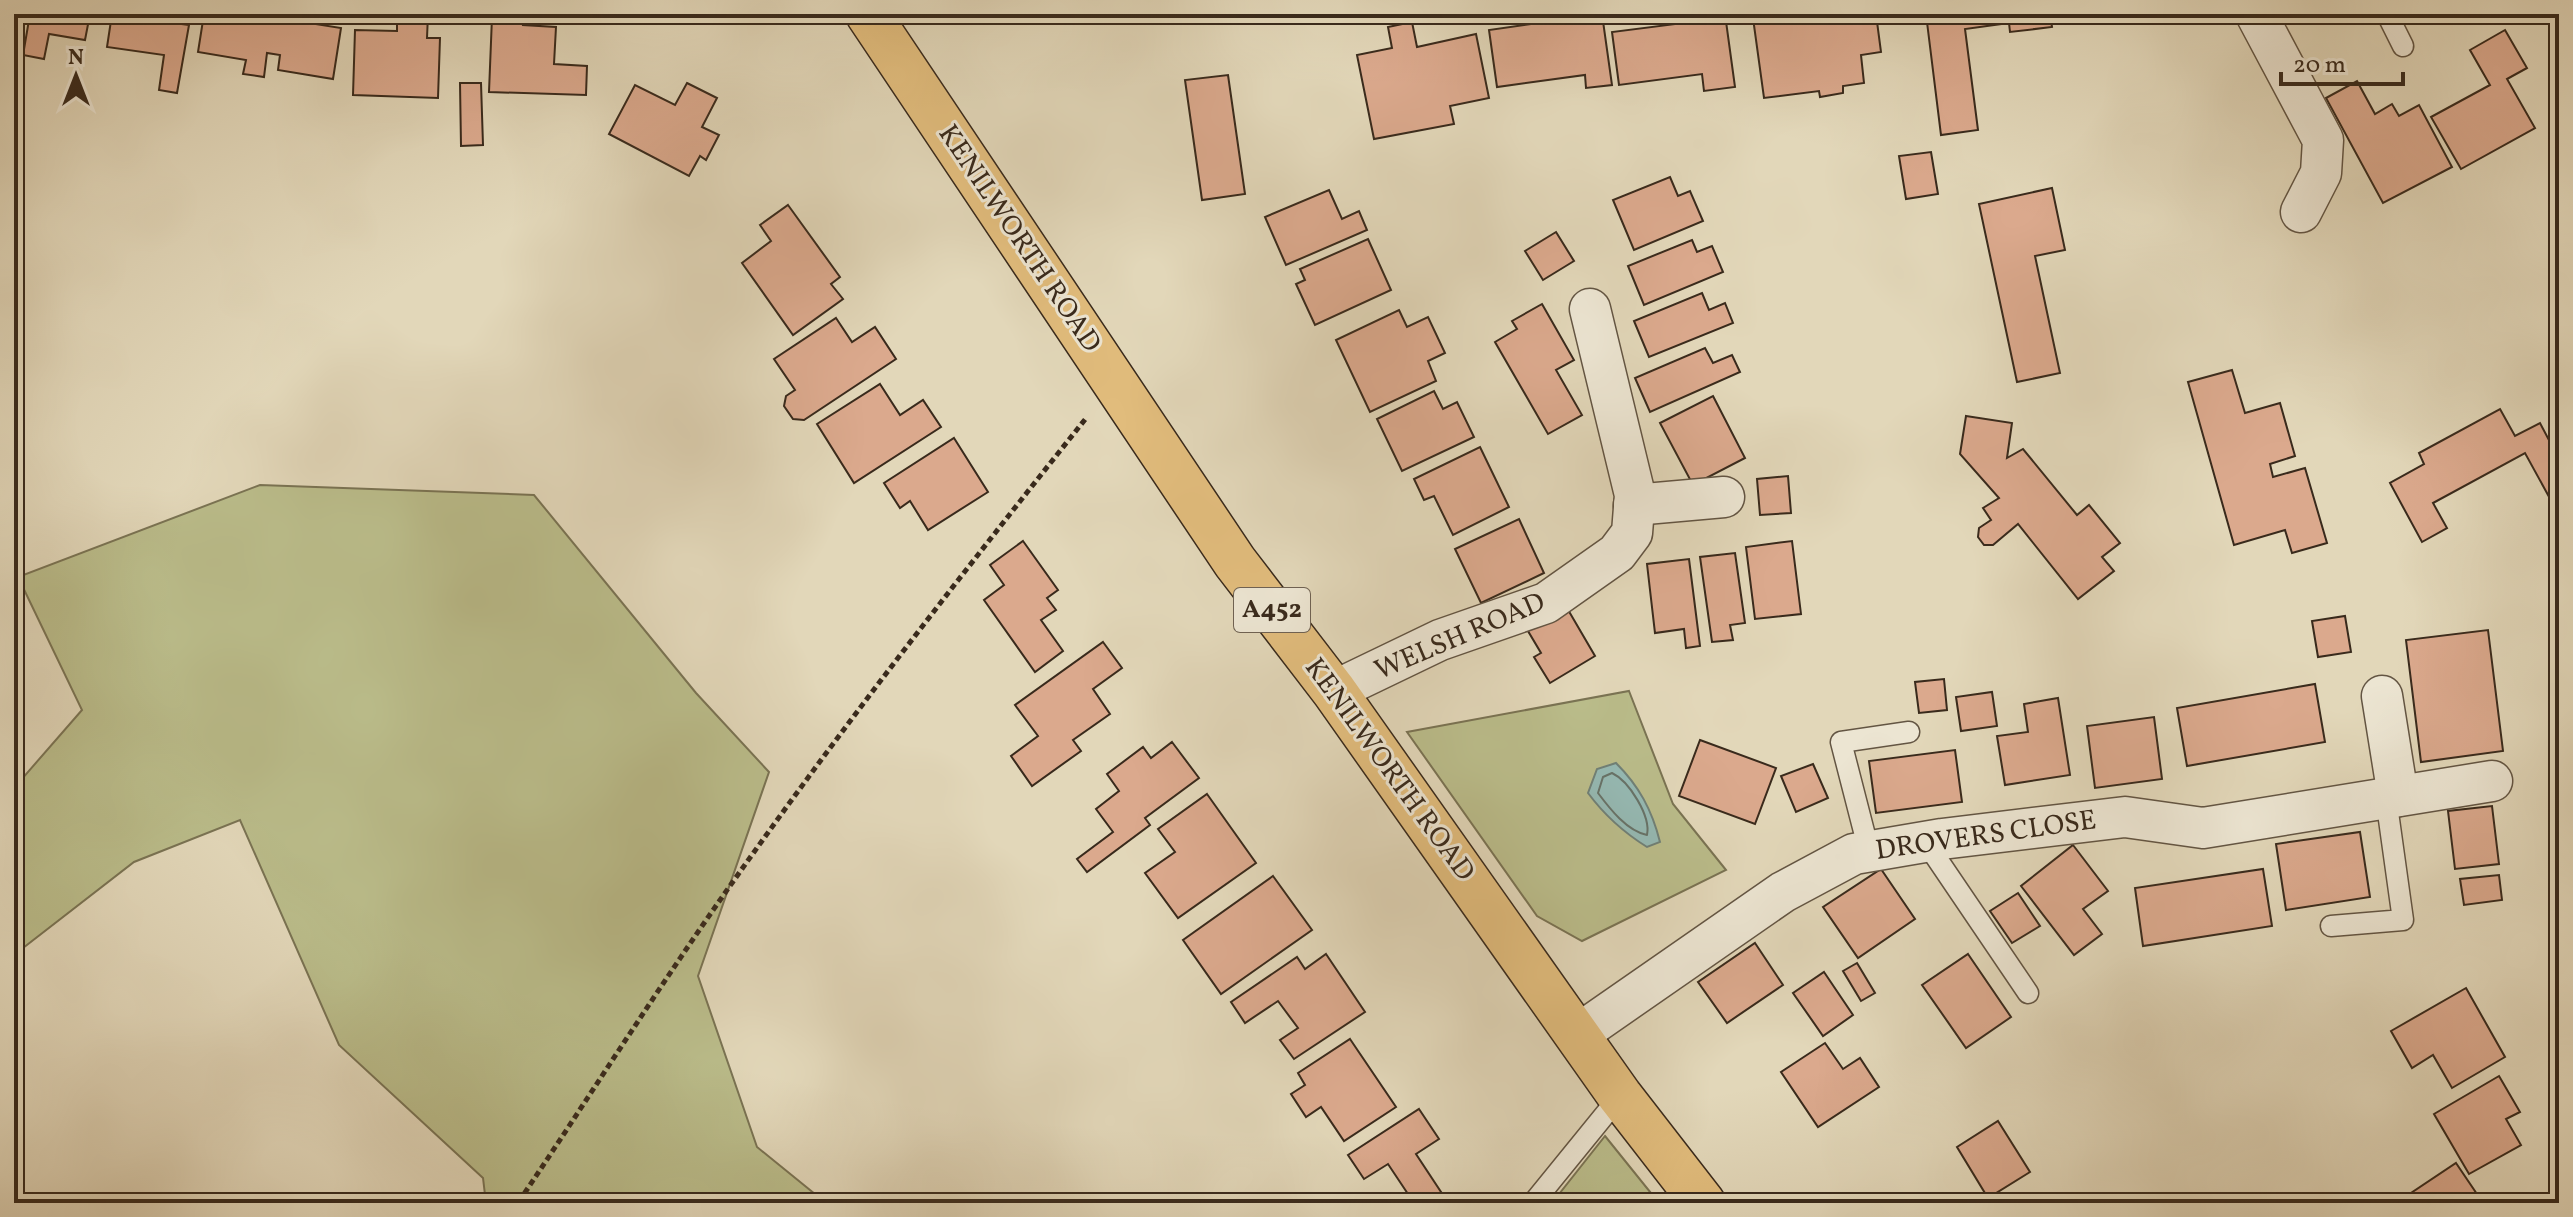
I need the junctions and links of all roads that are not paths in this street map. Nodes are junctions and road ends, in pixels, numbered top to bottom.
1 (868, 14) edge
2 (2256, 14) edge
3 (2387, 14) edge
4 (2403, 46) dead end
5 (2301, 212) dead end
6 (1590, 309) dead end
7 (1724, 497) dead end
8 (1634, 505) junction
9 (1334, 691) junction
10 (2382, 696) dead end
11 (1909, 732) dead end
12 (2492, 781) dead end
13 (2392, 797) junction
14 (1925, 841) junction
15 (1869, 851) junction
16 (2331, 926) dead end
17 (2028, 993) dead end
18 (1577, 1035) junction
19 (1620, 1096) junction
20 (1533, 1203) edge
21 (1703, 1203) edge

1 - 9 highway, KENILWORTH ROAD / A452
2 - 5 street
3 - 4 lane
6 - 8 street, WELSH ROAD
7 - 8 street
8 - 9 street, WELSH ROAD
9 - 18 highway, KENILWORTH ROAD / A452
10 - 13 street
11 - 15 lane
12 - 13 street, DROVERS CLOSE
13 - 14 street, DROVERS CLOSE
13 - 16 lane
14 - 15 street, DROVERS CLOSE
14 - 17 lane
15 - 18 street, DROVERS CLOSE
18 - 19 highway, KENILWORTH ROAD / A452
19 - 20 lane
19 - 21 highway, KENILWORTH ROAD / A452

